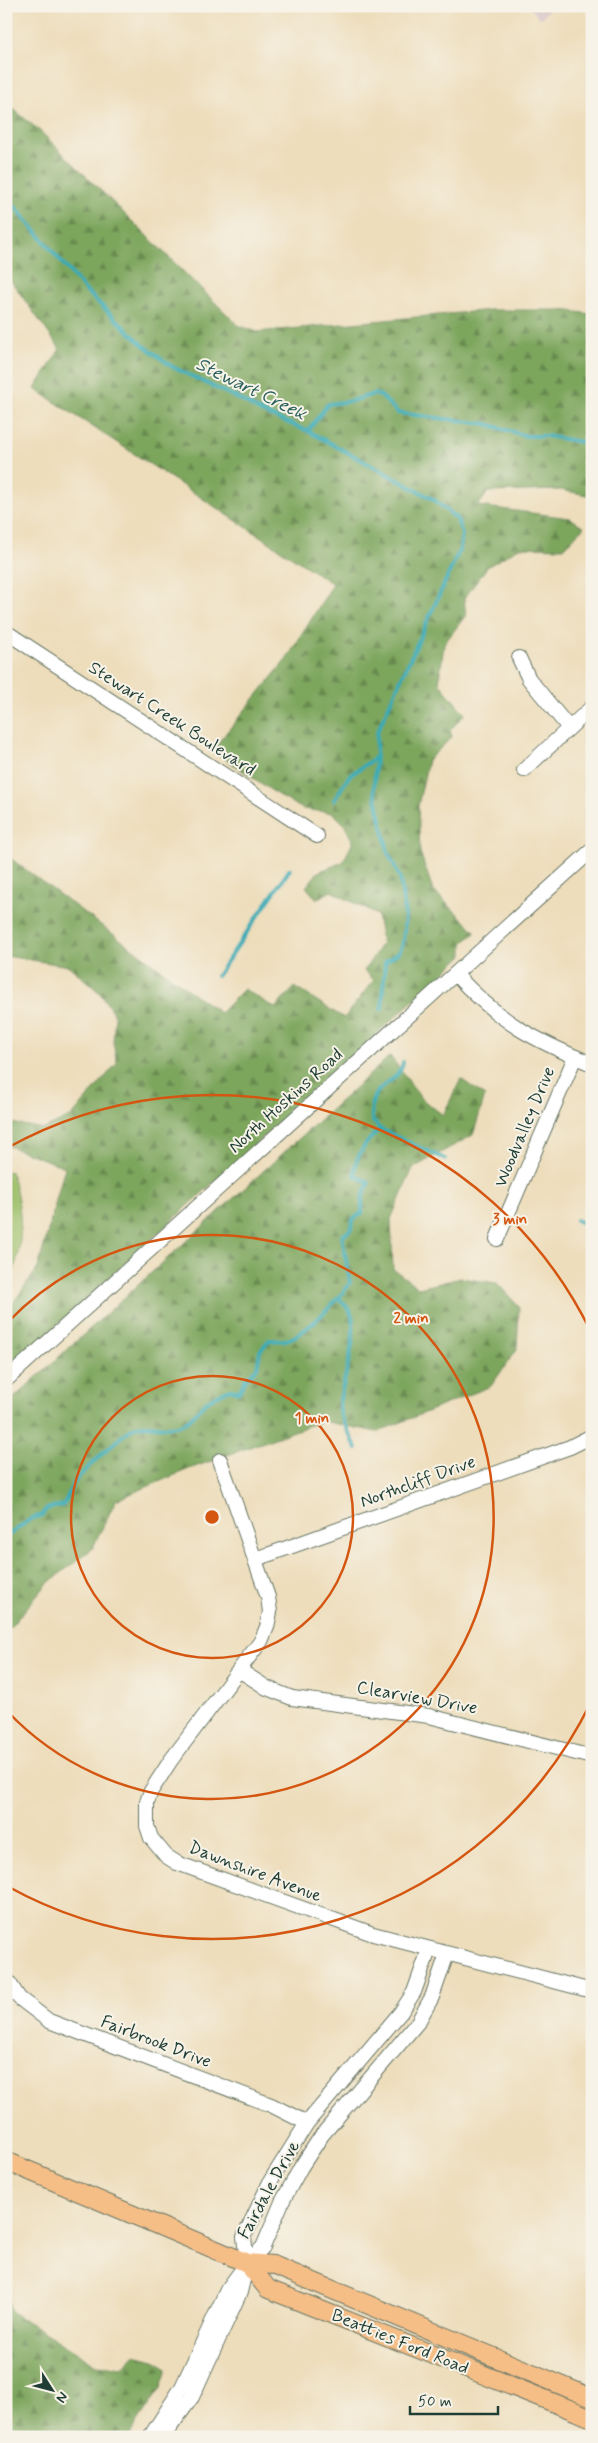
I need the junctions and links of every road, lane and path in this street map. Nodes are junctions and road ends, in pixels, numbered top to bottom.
1 (6, 632) edge
2 (519, 658) dead end
3 (592, 707) edge
4 (569, 728) junction
5 (524, 770) dead end
6 (316, 836) dead end
7 (592, 850) edge
8 (456, 975) junction
9 (576, 1057) junction
10 (592, 1064) edge
11 (497, 1239) dead end
12 (6, 1380) edge
13 (592, 1436) edge
14 (220, 1460) dead end
15 (256, 1559) junction
16 (239, 1670) junction
17 (592, 1757) edge
18 (428, 1950) junction
19 (447, 1954) junction
20 (8, 1986) edge
21 (592, 1991) edge
22 (357, 2064) junction
23 (371, 2076) junction
24 (306, 2123) junction
25 (293, 2142) junction
26 (310, 2153) junction
27 (6, 2161) edge
28 (247, 2263) junction
29 (592, 2398) edge
30 (592, 2418) edge
31 (150, 2437) edge
32 (163, 2437) edge

1 - 6 street, Stewart Creek Boulevard
2 - 4 street
3 - 4 street
4 - 5 street
7 - 8 street, North Hoskins Road
8 - 9 street
8 - 12 street, North Hoskins Road
9 - 10 street
9 - 11 street, Woodvalley Drive
13 - 15 street, Northcliff Drive
14 - 15 street, Dawnshire Avenue
15 - 16 street, Dawnshire Avenue
16 - 17 street, Clearview Drive
16 - 18 street, Dawnshire Avenue
18 - 19 street, Dawnshire Avenue
18 - 22 street, Fairdale Drive
19 - 21 street, Dawnshire Avenue
19 - 23 street, Fairdale Drive
20 - 24 street, Fairbrook Drive
22 - 23 street
22 - 24 street, Fairdale Drive
23 - 26 street, Fairdale Drive
24 - 25 street, Fairdale Drive
25 - 26 street
25 - 28 street, Fairdale Drive
26 - 28 street, Fairdale Drive
27 - 28 main road, Beatties Ford Road
28 - 29 main road, Beatties Ford Road
28 - 30 main road, Beatties Ford Road
28 - 31 street
28 - 32 street

